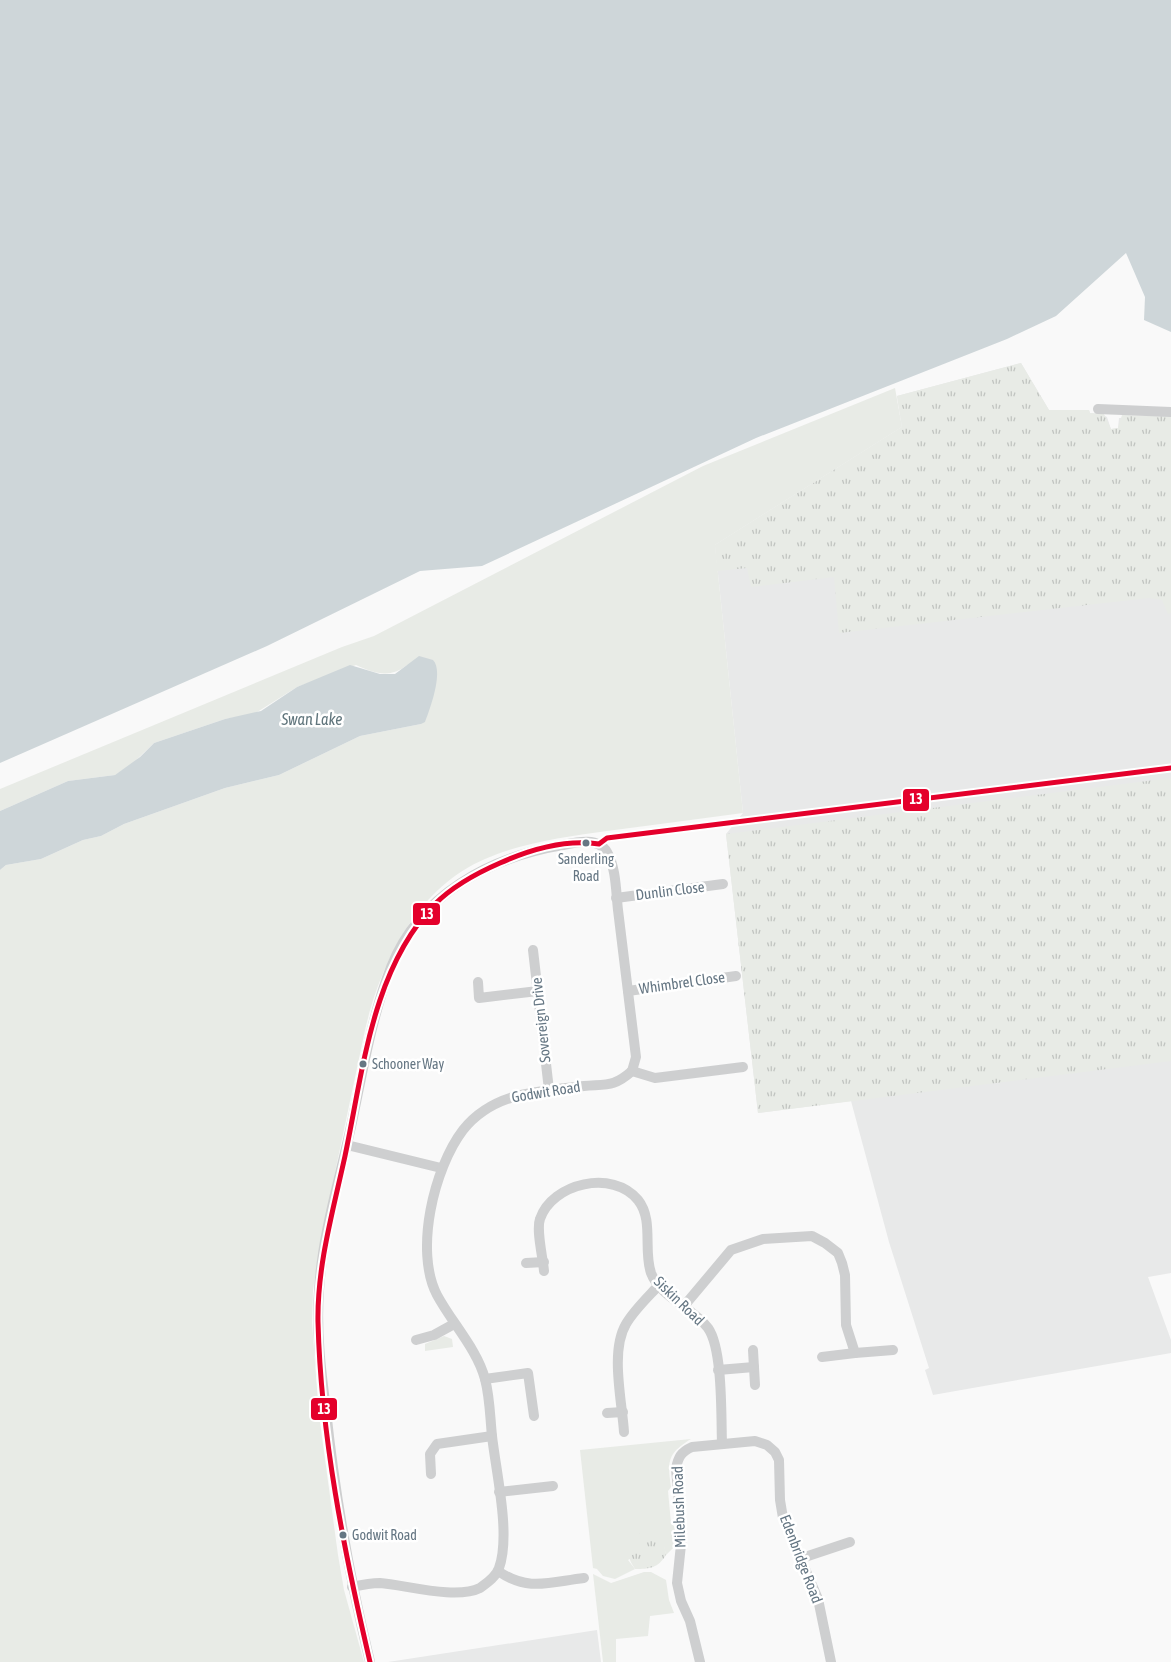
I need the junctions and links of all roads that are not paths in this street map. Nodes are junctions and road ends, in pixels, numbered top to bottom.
1 (1098, 409) dead end
2 (1171, 412) edge
3 (724, 884) dead end
4 (616, 898) junction
5 (534, 950) dead end
6 (736, 976) dead end
7 (478, 982) dead end
8 (538, 991) junction
9 (628, 991) junction
10 (743, 1067) dead end
11 (632, 1071) junction
12 (549, 1090) junction
13 (347, 1145) junction
14 (441, 1168) junction
15 (526, 1264) dead end
16 (659, 1285) junction
17 (684, 1306) junction
18 (454, 1324) junction
19 (416, 1340) dead end
20 (753, 1350) dead end
21 (893, 1350) dead end
22 (855, 1353) junction
23 (822, 1357) dead end
24 (754, 1367) junction
25 (718, 1370) junction
26 (485, 1379) junction
27 (755, 1385) dead end
28 (623, 1412) junction
29 (607, 1413) dead end
30 (534, 1416) dead end
31 (624, 1432) dead end
32 (492, 1436) junction
33 (429, 1437) dead end
34 (437, 1444) junction
35 (722, 1444) junction
36 (431, 1474) dead end
37 (553, 1486) dead end
38 (500, 1492) junction
39 (850, 1542) dead end
40 (799, 1559) junction
41 (498, 1571) junction
42 (584, 1578) dead end
43 (352, 1587) junction
44 (370, 1662) edge
45 (700, 1662) edge
46 (831, 1662) edge

1 - 2 street
3 - 4 street, Dunlin Close
4 - 9 street
4 - 13 street
5 - 8 street, Sovereign Drive
6 - 9 street, Whimbrel Close
7 - 8 street
8 - 12 street, Sovereign Drive
9 - 11 street
10 - 11 street
11 - 12 street, Godwit Road
12 - 14 street, Godwit Road
13 - 14 street
13 - 43 street
14 - 18 street, Godwit Road
15 - 16 street, Siskin Road
16 - 17 street, Siskin Road
16 - 28 street
17 - 22 street
17 - 25 street, Siskin Road
18 - 19 street
18 - 26 street, Godwit Road
20 - 24 street
21 - 22 street
22 - 23 street
24 - 25 street
24 - 27 street
25 - 35 street, Siskin Road
26 - 30 street
26 - 32 street, Godwit Road
28 - 29 street
28 - 31 street
32 - 34 street
32 - 38 street, Godwit Road
33 - 34 street
34 - 36 street
35 - 40 street, Edenbridge Road
35 - 45 street, Milebush Road
37 - 38 street
38 - 41 street, Godwit Road
39 - 40 street
40 - 46 street, Edenbridge Road
41 - 42 street
41 - 43 street
43 - 44 street

